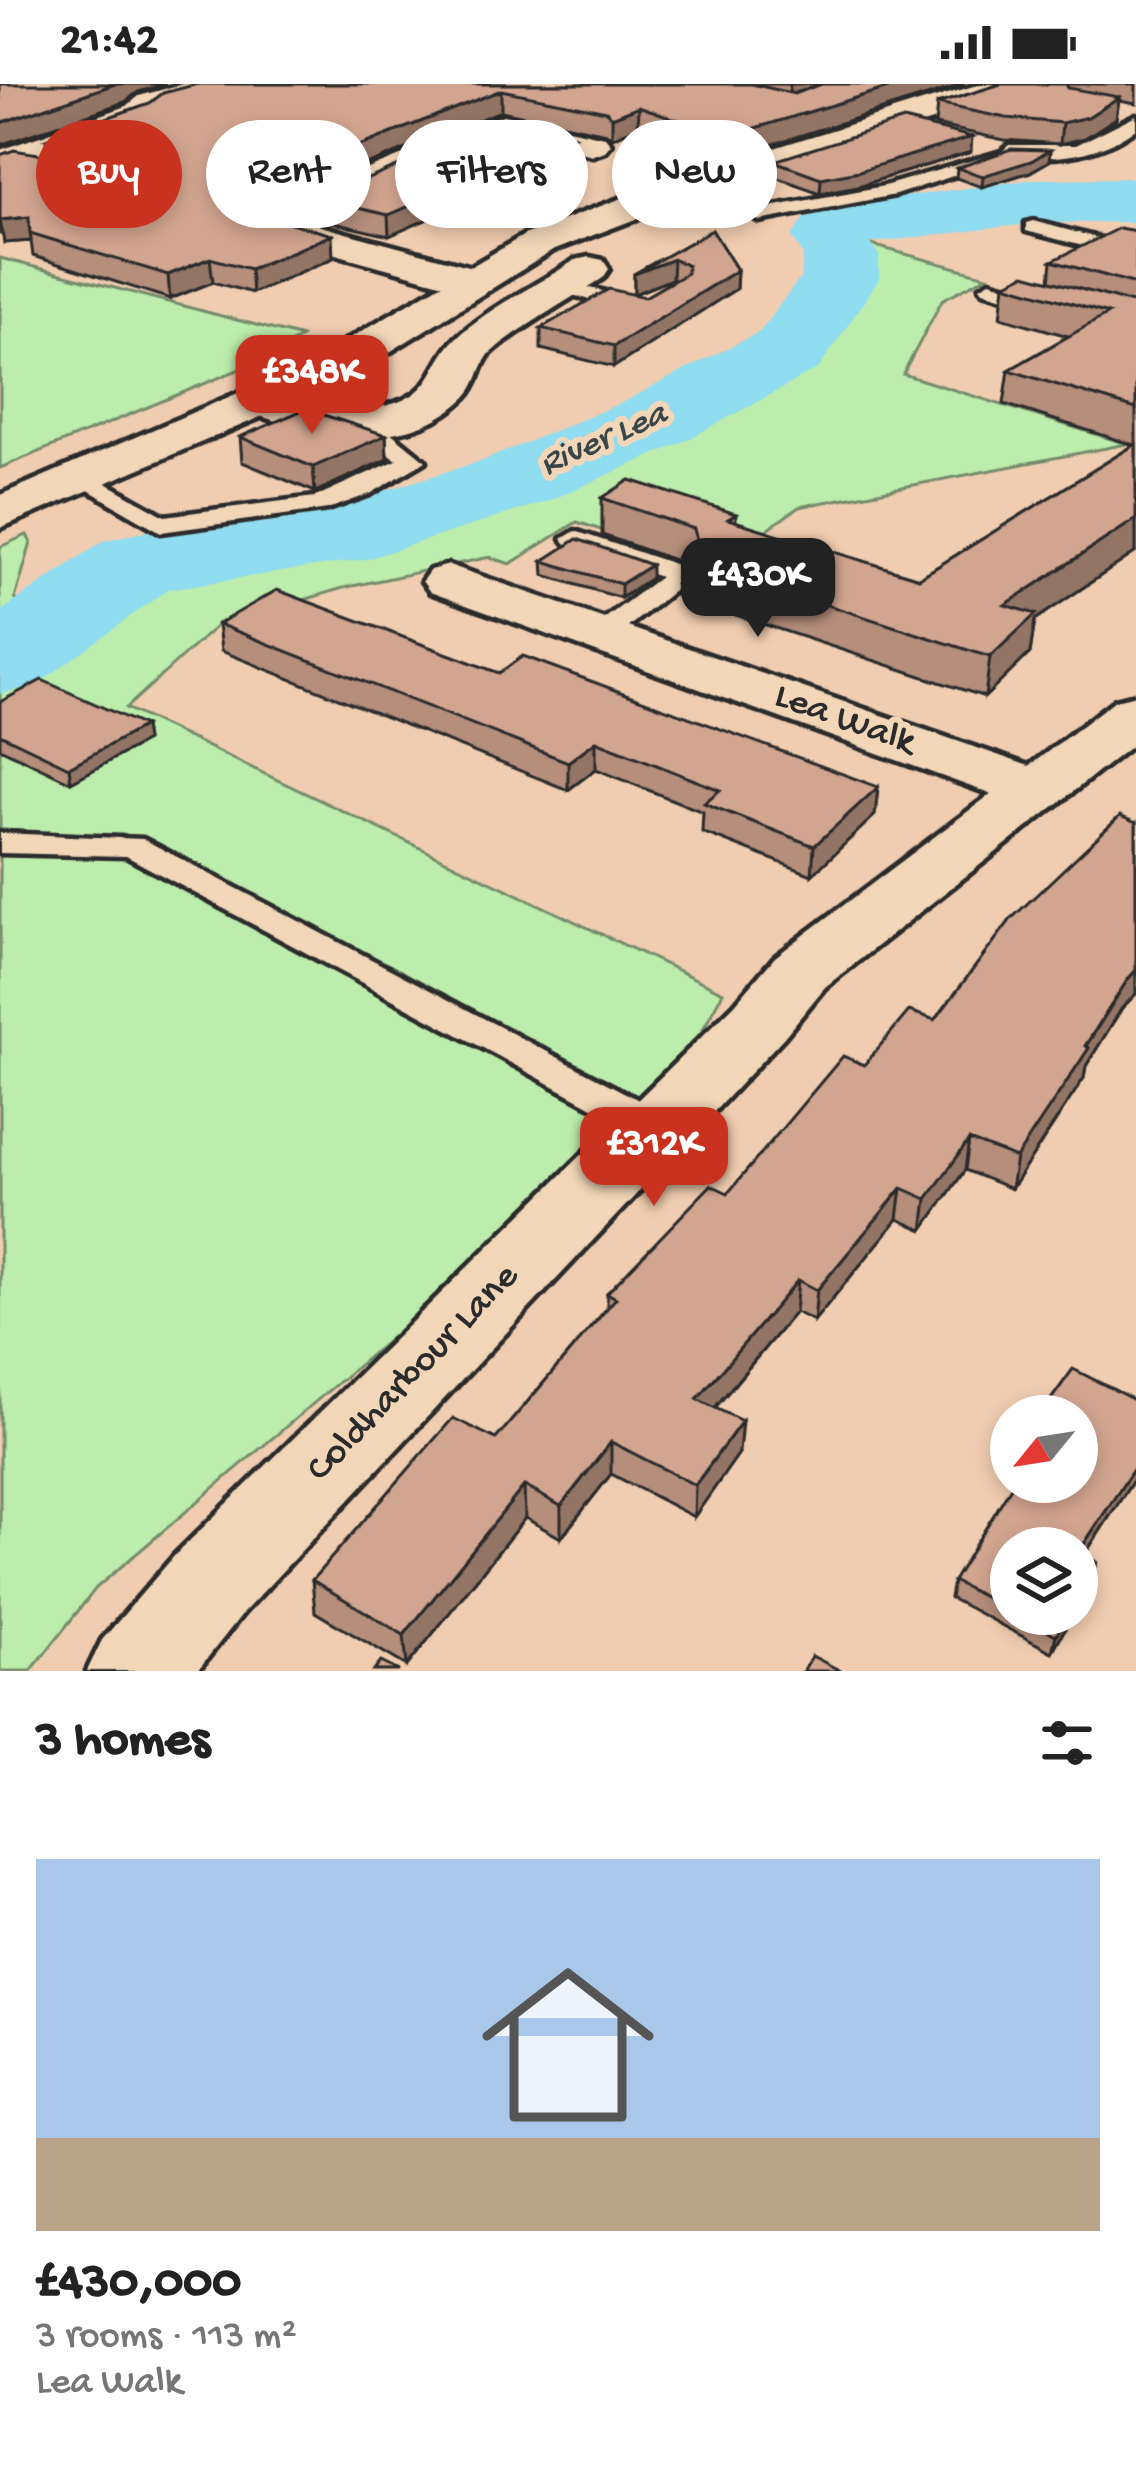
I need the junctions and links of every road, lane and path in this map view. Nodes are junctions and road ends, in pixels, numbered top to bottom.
1 (221, 84) edge
2 (1014, 84) edge
3 (1115, 107) dead end
4 (1136, 115) edge
5 (974, 141) edge
6 (593, 144) edge
7 (1008, 150) junction
8 (2, 161) edge
9 (36, 167) edge
10 (777, 212) edge
11 (1033, 227) dead end
12 (1136, 254) edge
13 (574, 278) joint
14 (473, 280) junction
15 (990, 287) dead end
16 (658, 298) edge
17 (1136, 329) edge
18 (262, 402) junction
19 (369, 422) junction
20 (83, 479) junction
21 (0, 513) edge
22 (575, 539) edge
23 (449, 580) dead end
24 (602, 634) junction
25 (1136, 713) edge
26 (1036, 789) junction
27 (0, 844) edge
28 (656, 1126) junction
29 (137, 1671) edge

1 - 8 street
2 - 14 street
3 - 4 lane
4 - 7 lane
5 - 7 lane
6 - 14 street
7 - 10 lane
8 - 9 lane
11 - 12 lane
13 - 16 lane
13 - 19 street
14 - 18 street
15 - 17 lane
18 - 19 street
18 - 20 street
19 - 20 lane
20 - 21 street
22 - 24 lane
23 - 24 street, Lea Walk
24 - 26 street, Lea Walk
25 - 26 street, Coldharbour Lane
26 - 28 street, Coldharbour Lane
27 - 28 lane
28 - 29 street, Coldharbour Lane

